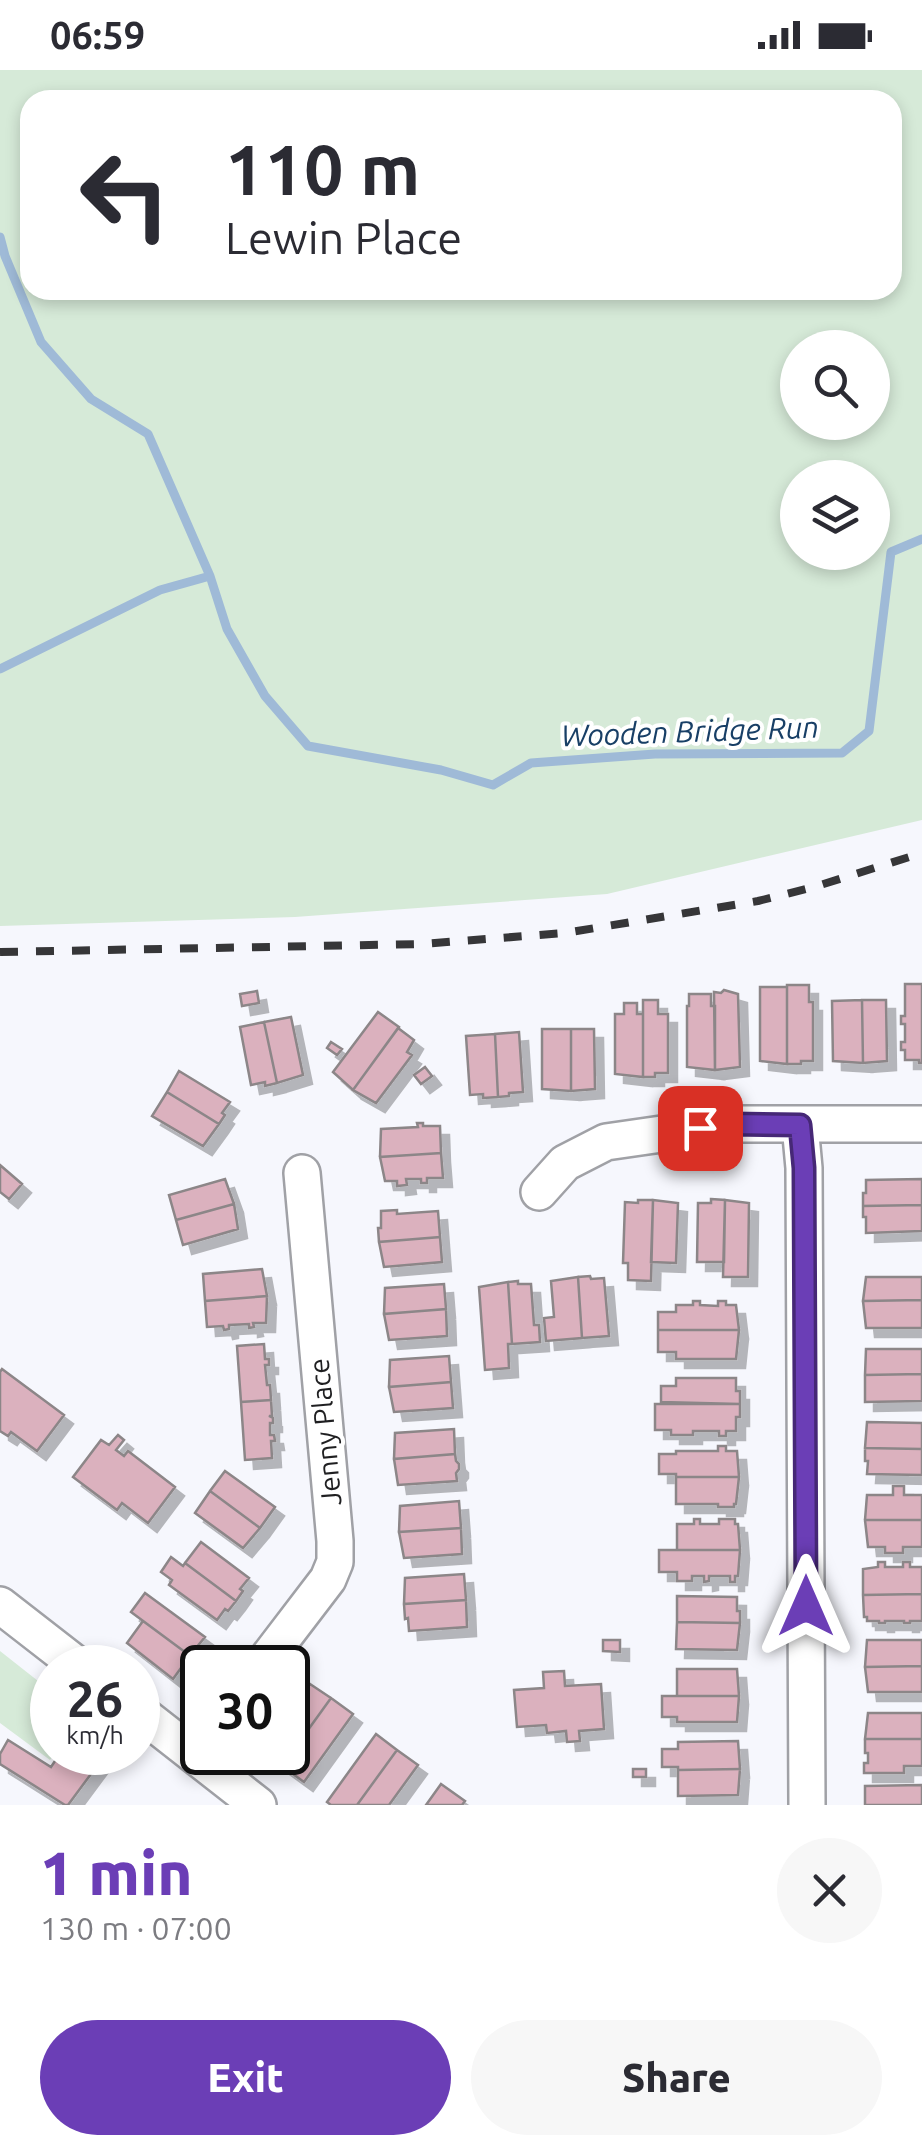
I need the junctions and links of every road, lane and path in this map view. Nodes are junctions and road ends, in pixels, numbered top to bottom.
1 (922, 1124) edge
2 (800, 1125) junction
3 (302, 1172) dead end
4 (539, 1192) dead end
5 (0, 1604) edge
6 (52, 1645) edge
7 (278, 1645) edge
8 (220, 1775) edge
9 (242, 1801) edge
10 (807, 1805) edge

1 - 2 street
2 - 4 street
2 - 10 street
3 - 7 street, Jenny Place
5 - 6 street
8 - 9 street

